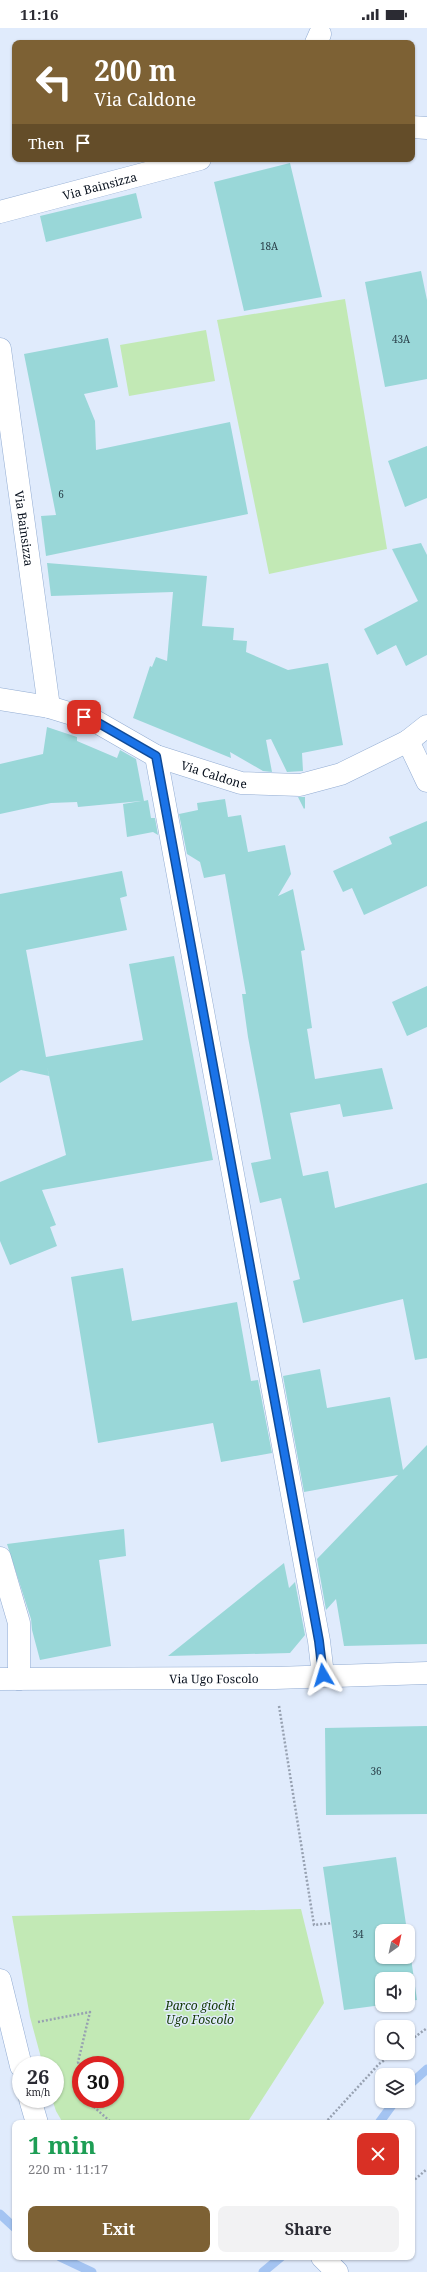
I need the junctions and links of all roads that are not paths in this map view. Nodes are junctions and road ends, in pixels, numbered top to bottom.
1 (415, 128) edge
2 (427, 128) edge
3 (189, 162) edge
4 (0, 212) edge
5 (0, 349) edge
6 (0, 699) edge
7 (49, 707) junction
8 (427, 726) edge
9 (408, 741) junction
10 (156, 756) junction
11 (427, 781) edge
12 (0, 1558) edge
13 (427, 1673) edge
14 (323, 1675) junction
15 (9, 1679) edge
16 (0, 1980) edge
17 (18, 2056) edge
18 (33, 2108) edge
19 (36, 2120) edge

1 - 2 street
3 - 4 street, Via Bainsizza
5 - 7 street, Via Bainsizza
6 - 7 street, Via Caldone
7 - 10 street, Via Caldone
8 - 9 street, Via Caldone
9 - 10 street, Via Caldone
9 - 11 street
10 - 14 street
12 - 15 street
13 - 14 street, Via Ugo Foscolo
14 - 15 street, Via Ugo Foscolo
16 - 17 street
18 - 19 street

